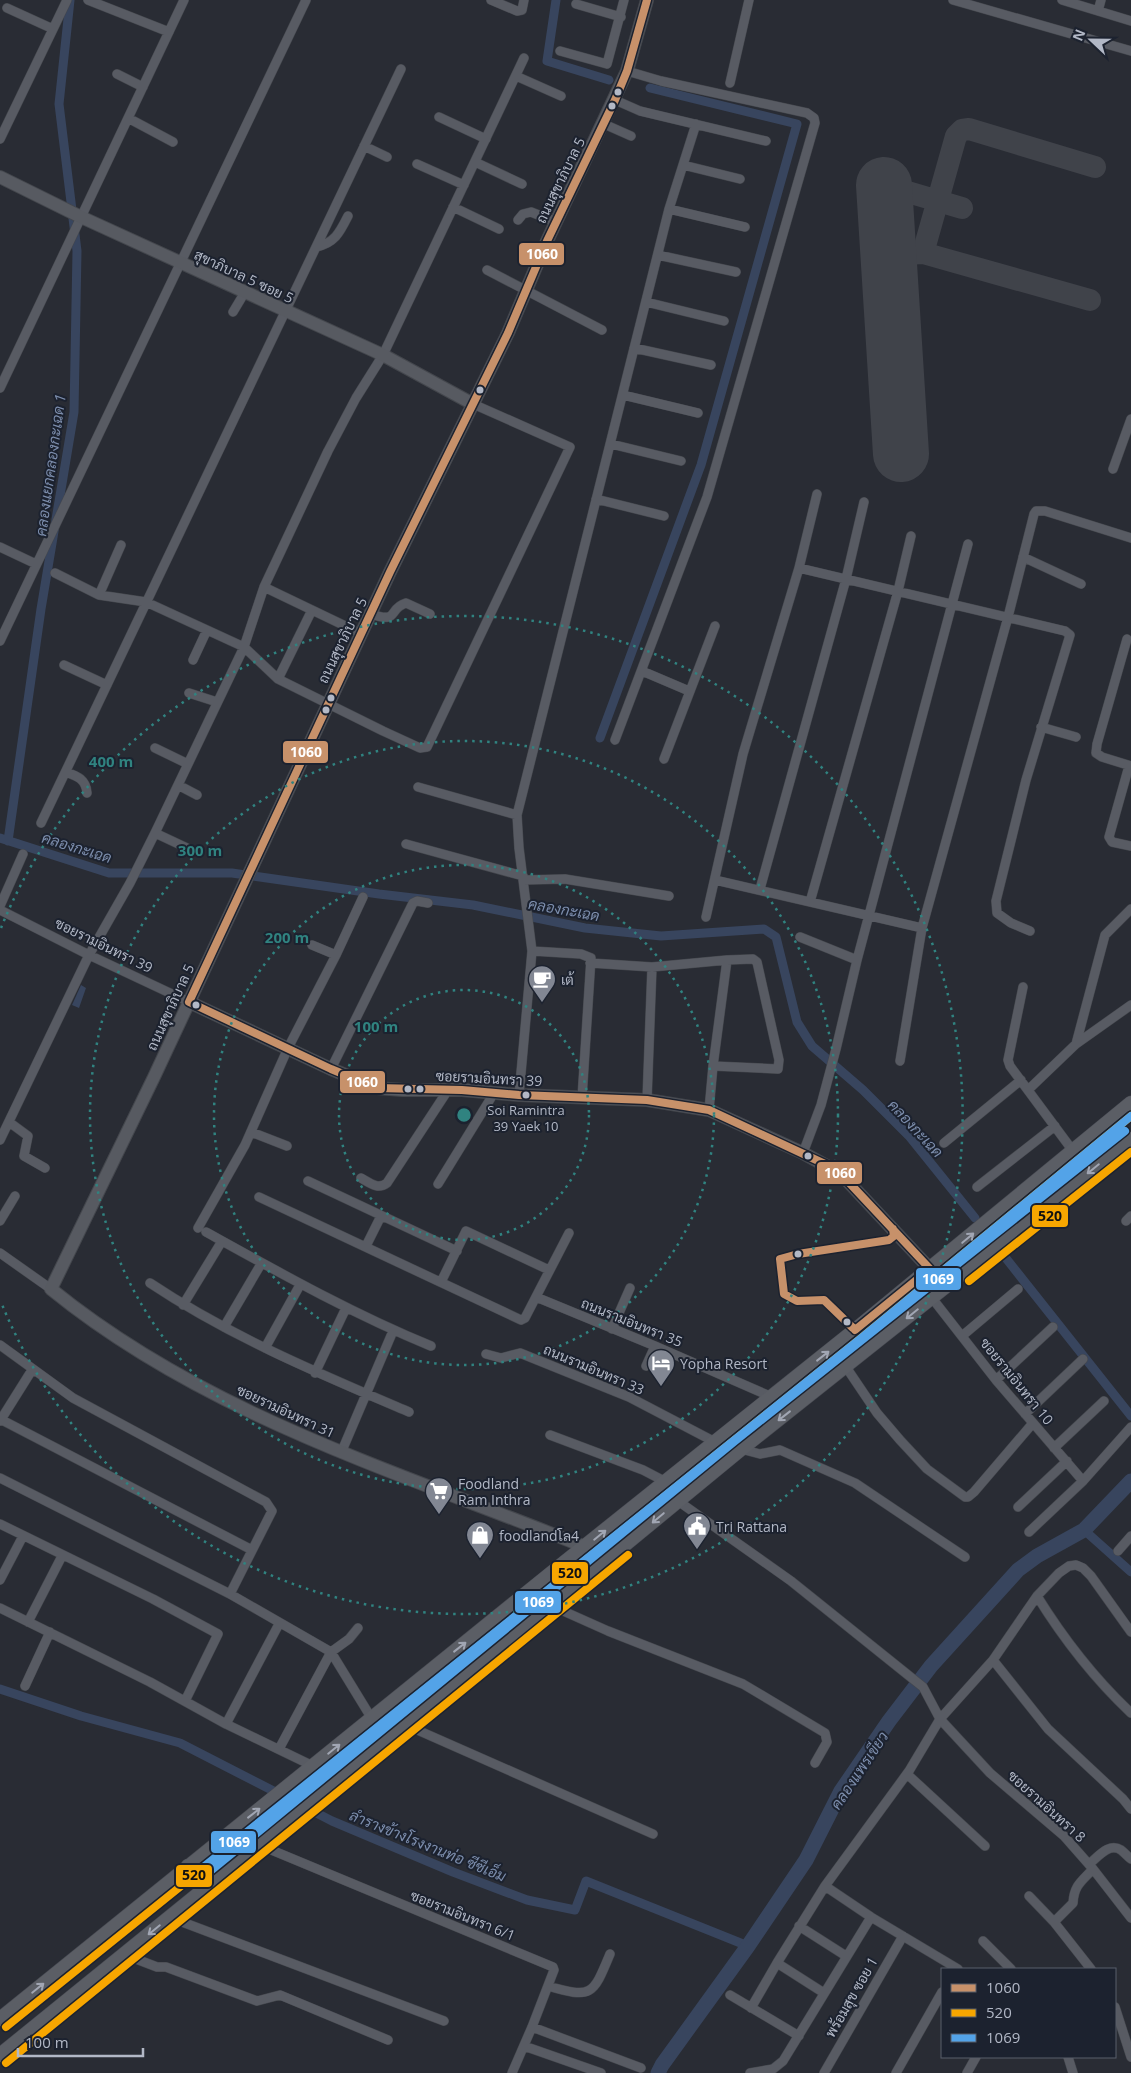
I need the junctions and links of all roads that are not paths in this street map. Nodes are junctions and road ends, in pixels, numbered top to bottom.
1 (67, 0) edge
2 (88, 0) edge
3 (184, 0) edge
4 (306, 0) edge
5 (491, 0) edge
6 (524, 0) edge
7 (624, 0) edge
8 (647, 0) edge
9 (749, 0) edge
10 (953, 0) edge
11 (1062, 0) edge
12 (1101, 0) edge
13 (576, 4) dead end
14 (7, 8) dead end
15 (1098, 11) junction
16 (621, 17) junction
17 (1131, 21) edge
18 (55, 25) junction
19 (168, 32) junction
20 (560, 51) dead end
21 (1131, 51) edge
22 (524, 58) dead end
23 (401, 69) dead end
24 (627, 71) junction
25 (117, 74) dead end
26 (516, 76) junction
27 (730, 83) dead end
28 (143, 87) junction
29 (561, 96) dead end
30 (615, 100) junction
31 (439, 117) dead end
32 (128, 118) junction
33 (604, 124) junction
34 (696, 124) junction
35 (631, 136) dead end
36 (0, 139) edge
37 (486, 139) junction
38 (766, 141) dead end
39 (173, 142) dead end
40 (364, 146) junction
41 (387, 157) dead end
42 (475, 162) junction
43 (418, 164) dead end
44 (683, 164) junction
45 (0, 177) edge
46 (740, 179) dead end
47 (522, 184) dead end
48 (464, 185) junction
49 (453, 207) junction
50 (669, 210) junction
51 (348, 216) dead end
52 (81, 217) junction
53 (518, 220) dead end
54 (556, 222) junction
55 (745, 226) dead end
56 (499, 229) dead end
57 (316, 247) junction
58 (658, 255) junction
59 (181, 263) junction
60 (487, 270) dead end
61 (736, 272) dead end
62 (527, 290) junction
63 (245, 292) junction
64 (646, 302) junction
65 (285, 311) junction
66 (233, 312) dead end
67 (724, 321) dead end
68 (602, 330) dead end
69 (634, 348) junction
70 (383, 355) junction
71 (712, 365) dead end
72 (0, 388) edge
73 (623, 395) junction
74 (473, 404) junction
75 (698, 413) dead end
76 (1131, 419) edge
77 (611, 444) junction
78 (681, 461) dead end
79 (1113, 469) dead end
80 (817, 494) dead end
81 (596, 499) junction
82 (864, 502) dead end
83 (664, 516) dead end
84 (911, 536) dead end
85 (1131, 538) edge
86 (968, 544) dead end
87 (121, 545) dead end
88 (0, 547) edge
89 (1023, 557) junction
90 (36, 564) junction
91 (799, 568) junction
92 (55, 573) dead end
93 (846, 579) junction
94 (1081, 584) dead end
95 (264, 587) junction
96 (898, 591) junction
97 (100, 595) junction
98 (146, 602) junction
99 (953, 604) junction
100 (312, 610) junction
101 (371, 614) junction
102 (430, 614) dead end
103 (1008, 617) junction
104 (715, 626) dead end
105 (207, 630) junction
106 (362, 634) junction
107 (1128, 639) dead end
108 (0, 641) edge
109 (244, 647) junction
110 (193, 660) dead end
111 (64, 665) dead end
112 (642, 671) junction
113 (278, 679) junction
114 (107, 685) junction
115 (689, 691) junction
116 (189, 693) dead end
117 (218, 702) junction
118 (327, 705) junction
119 (1041, 727) junction
120 (1076, 737) dead end
121 (615, 740) dead end
122 (155, 748) dead end
123 (664, 759) dead end
124 (188, 764) junction
125 (1130, 766) edge
126 (66, 772) junction
127 (178, 785) junction
128 (418, 786) dead end
129 (87, 793) dead end
130 (198, 795) dead end
131 (517, 815) junction
132 (41, 824) dead end
133 (155, 833) junction
134 (406, 844) dead end
135 (1131, 846) edge
136 (187, 848) dead end
137 (23, 854) dead end
138 (523, 878) junction
139 (715, 880) junction
140 (760, 889) junction
141 (668, 896) dead end
142 (363, 897) dead end
143 (810, 902) junction
144 (428, 903) dead end
145 (0, 906) edge
146 (1131, 909) edge
147 (0, 910) edge
148 (869, 915) junction
149 (706, 917) dead end
150 (922, 928) junction
151 (1030, 931) dead end
152 (800, 937) dead end
153 (312, 945) dead end
154 (532, 950) junction
155 (89, 955) junction
156 (336, 955) junction
157 (727, 960) junction
158 (857, 960) junction
159 (590, 962) junction
160 (652, 968) junction
161 (1023, 987) dead end
162 (189, 1002) junction
163 (1131, 1005) edge
164 (1076, 1044) junction
165 (288, 1048) junction
166 (900, 1060) dead end
167 (713, 1066) junction
168 (331, 1068) junction
169 (1021, 1080) junction
170 (448, 1090) junction
171 (1028, 1090) junction
172 (494, 1093) junction
173 (519, 1095) junction
174 (582, 1098) junction
175 (647, 1100) junction
176 (1131, 1103) edge
177 (709, 1110) junction
178 (9, 1122) junction
179 (1055, 1126) junction
180 (251, 1132) junction
181 (1131, 1138) edge
182 (0, 1140) edge
183 (944, 1143) dead end
184 (287, 1146) dead end
185 (1072, 1151) junction
186 (803, 1153) junction
187 (45, 1168) dead end
188 (361, 1178) dead end
189 (308, 1181) dead end
190 (438, 1184) dead end
191 (977, 1188) dead end
192 (15, 1196) dead end
193 (259, 1197) dead end
194 (381, 1216) junction
195 (0, 1221) edge
196 (569, 1233) dead end
197 (222, 1241) junction
198 (366, 1246) junction
199 (457, 1251) junction
200 (0, 1253) edge
201 (261, 1264) junction
202 (930, 1269) junction
203 (549, 1270) junction
204 (441, 1282) junction
205 (150, 1284) dead end
206 (300, 1285) junction
207 (630, 1288) dead end
208 (51, 1289) junction
209 (1018, 1289) dead end
210 (536, 1297) junction
211 (932, 1298) junction
212 (183, 1305) junction
213 (346, 1308) junction
214 (224, 1327) junction
215 (1053, 1327) dead end
216 (612, 1329) junction
217 (393, 1331) junction
218 (962, 1336) junction
219 (0, 1345) edge
220 (431, 1346) dead end
221 (655, 1346) junction
222 (265, 1348) junction
223 (486, 1354) dead end
224 (1083, 1359) dead end
225 (646, 1366) dead end
226 (846, 1367) junction
227 (32, 1370) junction
228 (315, 1373) junction
229 (996, 1380) junction
230 (366, 1394) junction
231 (772, 1397) junction
232 (1104, 1401) dead end
233 (409, 1412) dead end
234 (1025, 1414) junction
235 (0, 1420) edge
236 (1033, 1423) junction
237 (1131, 1427) edge
238 (550, 1434) dead end
239 (716, 1442) junction
240 (1054, 1448) junction
241 (741, 1450) junction
242 (341, 1453) junction
243 (1067, 1461) junction
244 (0, 1478) edge
245 (1083, 1481) junction
246 (666, 1482) junction
247 (678, 1501) junction
248 (1018, 1507) dead end
249 (0, 1524) edge
250 (1029, 1532) dead end
251 (23, 1536) junction
252 (1131, 1536) edge
253 (585, 1547) junction
254 (252, 1550) junction
255 (1118, 1551) dead end
256 (62, 1556) junction
257 (966, 1557) dead end
258 (0, 1580) edge
259 (230, 1594) junction
260 (1037, 1596) junction
261 (552, 1606) junction
262 (0, 1608) edge
263 (28, 1622) junction
264 (279, 1624) junction
265 (358, 1628) dead end
266 (50, 1632) junction
267 (1131, 1632) edge
268 (331, 1652) junction
269 (993, 1660) junction
270 (25, 1686) dead end
271 (185, 1700) junction
272 (1131, 1713) edge
273 (372, 1719) junction
274 (940, 1719) junction
275 (226, 1724) junction
276 (406, 1725) junction
277 (279, 1749) junction
278 (815, 1763) dead end
279 (313, 1766) junction
280 (907, 1774) junction
281 (1131, 1809) edge
282 (653, 1834) dead end
283 (220, 1840) junction
284 (257, 1844) junction
285 (985, 1846) dead end
286 (1131, 1859) edge
287 (239, 1860) junction
288 (188, 1866) junction
289 (1091, 1866) junction
290 (825, 1886) junction
291 (205, 1888) junction
292 (1029, 1896) dead end
293 (169, 1917) junction
294 (871, 1917) junction
295 (1131, 1918) edge
296 (1054, 1922) junction
297 (799, 1926) junction
298 (903, 1936) junction
299 (983, 1941) dead end
300 (123, 1954) junction
301 (610, 1954) dead end
302 (846, 1956) junction
303 (777, 1963) junction
304 (955, 1968) edge
305 (1010, 1968) edge
306 (1089, 1968) edge
307 (548, 1986) junction
308 (824, 1993) junction
309 (941, 1994) edge
310 (730, 1995) dead end
311 (751, 2008) junction
312 (1116, 2011) edge
313 (0, 2019) edge
314 (444, 2021) dead end
315 (532, 2027) junction
316 (798, 2036) junction
317 (388, 2040) dead end
318 (524, 2046) junction
319 (0, 2055) edge
320 (1131, 2056) edge
321 (975, 2058) edge
322 (1068, 2058) edge
323 (640, 2068) dead end
324 (512, 2073) edge
325 (601, 2073) edge
326 (750, 2073) edge
327 (824, 2073) edge
328 (896, 2073) edge
329 (967, 2073) edge
330 (1073, 2073) edge

1 - 18 street
2 - 19 street
3 - 19 street
4 - 59 street
5 - 6 street
7 - 16 street
8 - 24 street, ถนนสุขาภิบาล 5
9 - 27 street
10 - 21 street
11 - 15 street
12 - 15 street
13 - 16 street
14 - 18 street
15 - 17 street
16 - 20 street
18 - 36 street
19 - 28 street
22 - 26 street
23 - 40 street
24 - 30 street, ถนนสุขาภิบาล 5
24 - 112 street
25 - 28 street
26 - 29 street
26 - 37 street
28 - 32 street
30 - 33 street, ถนนสุขาภิบาล 5
30 - 34 street
31 - 37 street
32 - 39 street
32 - 52 street
33 - 35 street
33 - 54 street, ถนนสุขาภิบาล 5
34 - 38 street
34 - 44 street
37 - 42 street
40 - 41 street
40 - 57 street
42 - 47 street
42 - 48 street
43 - 48 street
44 - 46 street
44 - 50 street
45 - 52 street, สุขาภิบาล 5 ซอย 5
48 - 49 street
49 - 56 street
49 - 70 street
50 - 55 street
50 - 58 street
51 - 57 street
52 - 59 street, สุขาภิบาล 5 ซอย 5
52 - 72 street
53 - 54 street
54 - 62 street, ถนนสุขาภิบาล 5
57 - 65 street
58 - 61 street
58 - 64 street
59 - 63 street, สุขาภิบาล 5 ซอย 5
59 - 90 street
60 - 62 street
62 - 68 street
62 - 74 street, ถนนสุขาภิบาล 5
63 - 65 street, สุขาภิบาล 5 ซอย 5
63 - 66 street
64 - 67 street
64 - 69 street
65 - 70 street, สุขาภิบาล 5 ซอย 5
65 - 98 street
69 - 71 street
69 - 73 street
70 - 74 street, สุขาภิบาล 5 ซอย 5
70 - 95 street
73 - 75 street
73 - 77 street
74 - 101 street, ถนนสุขาภิบาล 5
74 - 118 street
76 - 79 street
77 - 78 street
77 - 81 street
80 - 91 street
81 - 83 street
81 - 131 street
82 - 93 street
84 - 96 street
85 - 89 street
86 - 99 street
87 - 97 street
88 - 90 street
89 - 94 street
89 - 103 street
90 - 108 street
91 - 93 street
91 - 139 street
92 - 97 street
93 - 96 street
93 - 140 street
95 - 100 street
95 - 109 street
96 - 99 street
96 - 143 street
97 - 98 street
98 - 105 street
98 - 114 street
99 - 103 street
99 - 148 street
100 - 106 street
100 - 113 street
101 - 102 street
101 - 106 street, ถนนสุขาภิบาล 5
103 - 119 street
103 - 150 street
104 - 115 street
105 - 109 street
105 - 110 street
106 - 118 street, ถนนสุขาภิบาล 5
107 - 125 street
109 - 113 street
109 - 117 street
111 - 114 street
112 - 115 street
112 - 121 street
113 - 118 street
114 - 126 street
115 - 123 street
116 - 117 street
117 - 124 street
118 - 162 street, ถนนสุขาภิบาล 5
119 - 120 street
119 - 151 street
122 - 124 street
124 - 127 street
125 - 135 street
126 - 129 street
126 - 132 street
127 - 130 street
127 - 133 street
128 - 131 street
131 - 138 street
133 - 136 street
133 - 155 street
134 - 138 street
137 - 145 street
138 - 141 street
138 - 154 street
139 - 140 street
139 - 149 street
140 - 143 street
142 - 156 street
143 - 148 street
144 - 168 street
146 - 164 street
147 - 155 street, ซอยรามอินทรา 39
148 - 150 street
148 - 158 street
150 - 166 street
152 - 158 street
153 - 156 street
154 - 159 street
154 - 173 street
155 - 162 street, ซอยรามอินทรา 39
155 - 178 street
156 - 165 street
157 - 160 street
157 - 167 street
157 - 167 street
158 - 186 street
159 - 160 street
159 - 174 street
160 - 175 street
161 - 169 street
162 - 165 street, ซอยรามอินทรา 39
162 - 208 street, ถนนสุขาภิบาล 5
163 - 164 street
164 - 171 street
165 - 168 street, ซอยรามอินทรา 39
165 - 180 street
167 - 177 street
168 - 170 street, ซอยรามอินทรา 39
169 - 171 street
169 - 183 street
170 - 172 street, ซอยรามอินทรา 39
170 - 188 street
171 - 179 street
172 - 173 street, ซอยรามอินทรา 39
172 - 190 street
173 - 174 street, ซอยรามอินทรา 39
174 - 175 street, ซอยรามอินทรา 39
175 - 177 street, ซอยรามอินทรา 39
176 - 185 main road
177 - 186 street, ซอยรามอินทรา 39
178 - 182 street
178 - 187 street
179 - 185 street
179 - 191 street
180 - 184 street
180 - 197 street
181 -> 211 main road
202 -> 185 main road
186 - 202 street, ซอยรามอินทรา 39
189 - 194 street
192 - 195 street
193 - 198 street
194 - 198 street
194 - 199 street
196 - 203 street
197 - 201 street
197 - 212 street
198 - 204 street
199 - 203 street
199 - 204 street
200 - 208 street, ซอยรามอินทรา 31
201 - 206 street
201 - 214 street
231 -> 202 main road
203 - 210 street
204 - 210 street
205 - 212 street
206 - 213 street
206 - 222 street
207 - 216 street
208 - 242 street, ซอยรามอินทรา 31
209 - 218 street
210 - 216 street, ถนนรามอินทรา 35
211 - 218 street, ซอยรามอินทรา 10
211 -> 226 main road
212 - 214 street
213 - 217 street
213 - 228 street
214 - 222 street
215 - 229 street
216 - 221 street, ถนนรามอินทรา 35
217 - 220 street
217 - 230 street
218 - 229 street, ซอยรามอินทรา 10
219 - 227 street
221 - 225 street
221 - 231 street, ถนนรามอินทรา 35
222 - 228 street
223 - 239 street, ถนนรามอินทรา 33
224 - 234 street
226 - 236 street
226 -> 241 main road
227 - 235 street
227 - 254 street
228 - 230 street
229 - 234 street, ซอยรามอินทรา 10
230 - 233 street
230 - 242 street
231 - 239 main road
232 - 240 street
234 - 236 street, ซอยรามอินทรา 10
235 - 254 street
236 - 240 street, ซอยรามอินทรา 10
237 - 245 street
238 - 246 street
239 - 246 main road
240 - 243 street, ซอยรามอินทรา 10
241 - 247 main road
241 - 257 street
242 - 253 street, ซอยรามอินทรา 31
243 - 245 street, ซอยรามอินทรา 10
243 - 248 street
244 - 259 street
245 - 250 street
253 -> 246 main road
247 -> 261 main road
247 - 274 street, ซอยรามอินทรา 8
249 - 251 street
251 - 256 street
251 - 258 street
252 - 255 street
273 -> 253 main road
254 - 259 street
256 - 263 street
256 - 271 street
259 - 264 street
260 - 267 street
260 - 269 street
260 - 272 street
261 - 276 main road
261 - 278 street
262 - 263 street
263 - 266 street
264 - 268 street
264 - 275 street
265 - 268 street
266 - 270 street
266 - 271 street
268 - 273 street
268 - 277 street
269 - 274 street
269 - 281 street
271 - 275 street
279 -> 273 main road
274 - 280 street
274 - 289 street, ซอยรามอินทรา 8
275 - 277 street
276 - 282 street
276 - 284 main road
277 - 279 street
283 -> 279 main road
280 - 285 street
280 - 290 street
283 - 287 main road
283 - 288 main road
284 - 287 main road
284 - 307 street, ซอยรามอินทรา 6/1
286 - 289 street
287 - 291 main road
288 - 291 main road
313 -> 288 main road
289 - 295 street, ซอยรามอินทรา 8
289 - 296 street
290 - 294 street
290 - 297 street
291 - 293 main road
292 - 296 street
293 -> 300 main road
293 - 314 street
294 - 298 street
294 - 302 street
296 - 306 street
297 - 302 street
297 - 303 street
298 - 304 street
298 - 327 street, พร้อมสุข ซอย 1
299 - 305 street
300 - 317 street
300 - 319 main road
301 - 307 street
302 - 308 street
303 - 308 street
303 - 311 street
307 - 315 street, ซอยรามอินทรา 6/1
308 - 316 street
309 - 328 street
310 - 311 street
311 - 316 street
312 - 320 street
315 - 318 street, ซอยรามอินทรา 6/1
315 - 323 street
316 - 326 street
318 - 324 street, ซอยรามอินทรา 6/1
318 - 325 street
321 - 329 street
322 - 330 street

